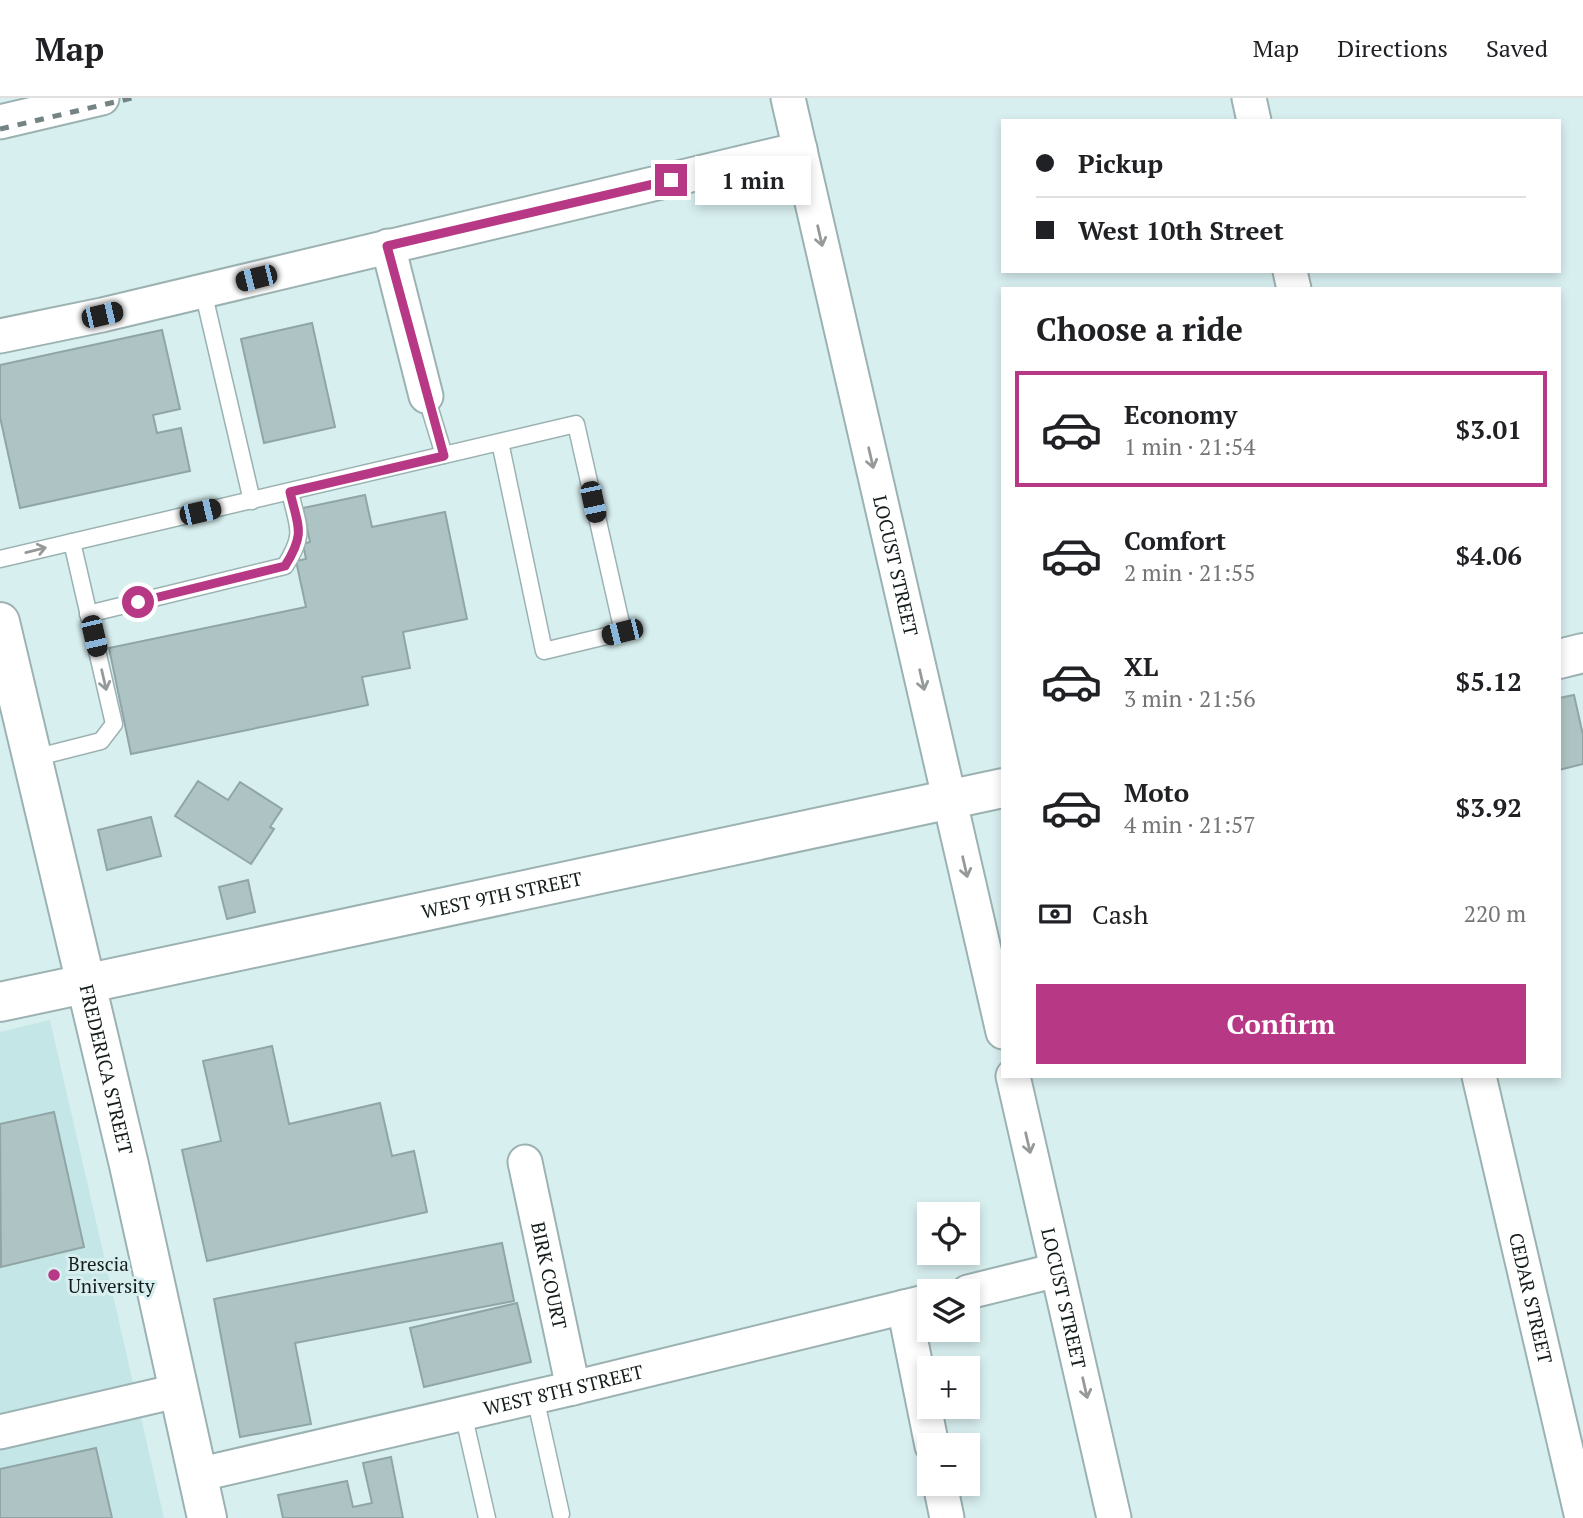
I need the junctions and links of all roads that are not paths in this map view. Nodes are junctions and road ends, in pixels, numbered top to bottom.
1 (788, 98) edge
2 (1249, 98) edge
3 (96, 99) edge
4 (1254, 119) edge
5 (0, 122) edge
6 (800, 149) junction
7 (387, 246) junction
8 (203, 291) junction
9 (0, 336) edge
10 (426, 396) joint
11 (500, 442) junction
12 (444, 456) junction
13 (290, 492) junction
14 (252, 501) junction
15 (72, 542) junction
16 (0, 559) edge
17 (88, 614) junction
18 (0, 622) edge
19 (1583, 653) edge
20 (1561, 658) edge
21 (34, 758) junction
22 (1001, 788) edge
23 (950, 800) junction
24 (87, 982) junction
25 (0, 1002) edge
26 (1001, 1023) edge
27 (1013, 1078) edge
28 (1479, 1078) edge
29 (524, 1162) dead end
30 (1057, 1270) junction
31 (980, 1289) edge
32 (916, 1304) edge
33 (573, 1388) junction
34 (177, 1391) junction
35 (535, 1397) junction
36 (463, 1413) junction
37 (0, 1432) edge
38 (931, 1433) edge
39 (197, 1475) junction
40 (942, 1496) edge
41 (561, 1514) dead end
42 (207, 1518) edge
43 (487, 1518) edge
44 (947, 1518) edge
45 (1114, 1518) edge
46 (1581, 1518) edge

1 - 6 street, LOCUST STREET
2 - 4 street
3 - 5 street
6 - 7 street
6 -> 23 street, LOCUST STREET
7 - 8 street
7 - 10 street
8 - 9 street
8 - 14 lane
10 - 12 lane
11 - 11 lane
11 - 12 lane
12 - 13 lane
13 - 14 lane
13 - 17 lane
14 - 15 lane
16 -> 15 lane
15 - 17 lane
17 -> 21 lane
18 - 21 street, FREDERICA STREET
19 - 20 street
21 - 24 street, FREDERICA STREET
22 - 23 street, WEST 9TH STREET
23 - 24 street, WEST 9TH STREET
23 -> 26 street, LOCUST STREET
24 - 25 street, WEST 9TH STREET
24 - 34 street, FREDERICA STREET
27 -> 30 street, LOCUST STREET
28 - 46 street, CEDAR STREET
29 - 33 street, BIRK COURT
30 - 31 street
30 -> 45 street, LOCUST STREET
32 - 33 street, WEST 8TH STREET
32 - 38 street
33 - 35 street, WEST 8TH STREET
34 - 37 street
34 - 39 street, FREDERICA STREET
35 - 36 street, WEST 8TH STREET
35 - 41 lane
36 - 39 street, WEST 8TH STREET
36 - 43 lane
39 - 42 street, FREDERICA STREET
40 - 44 street

